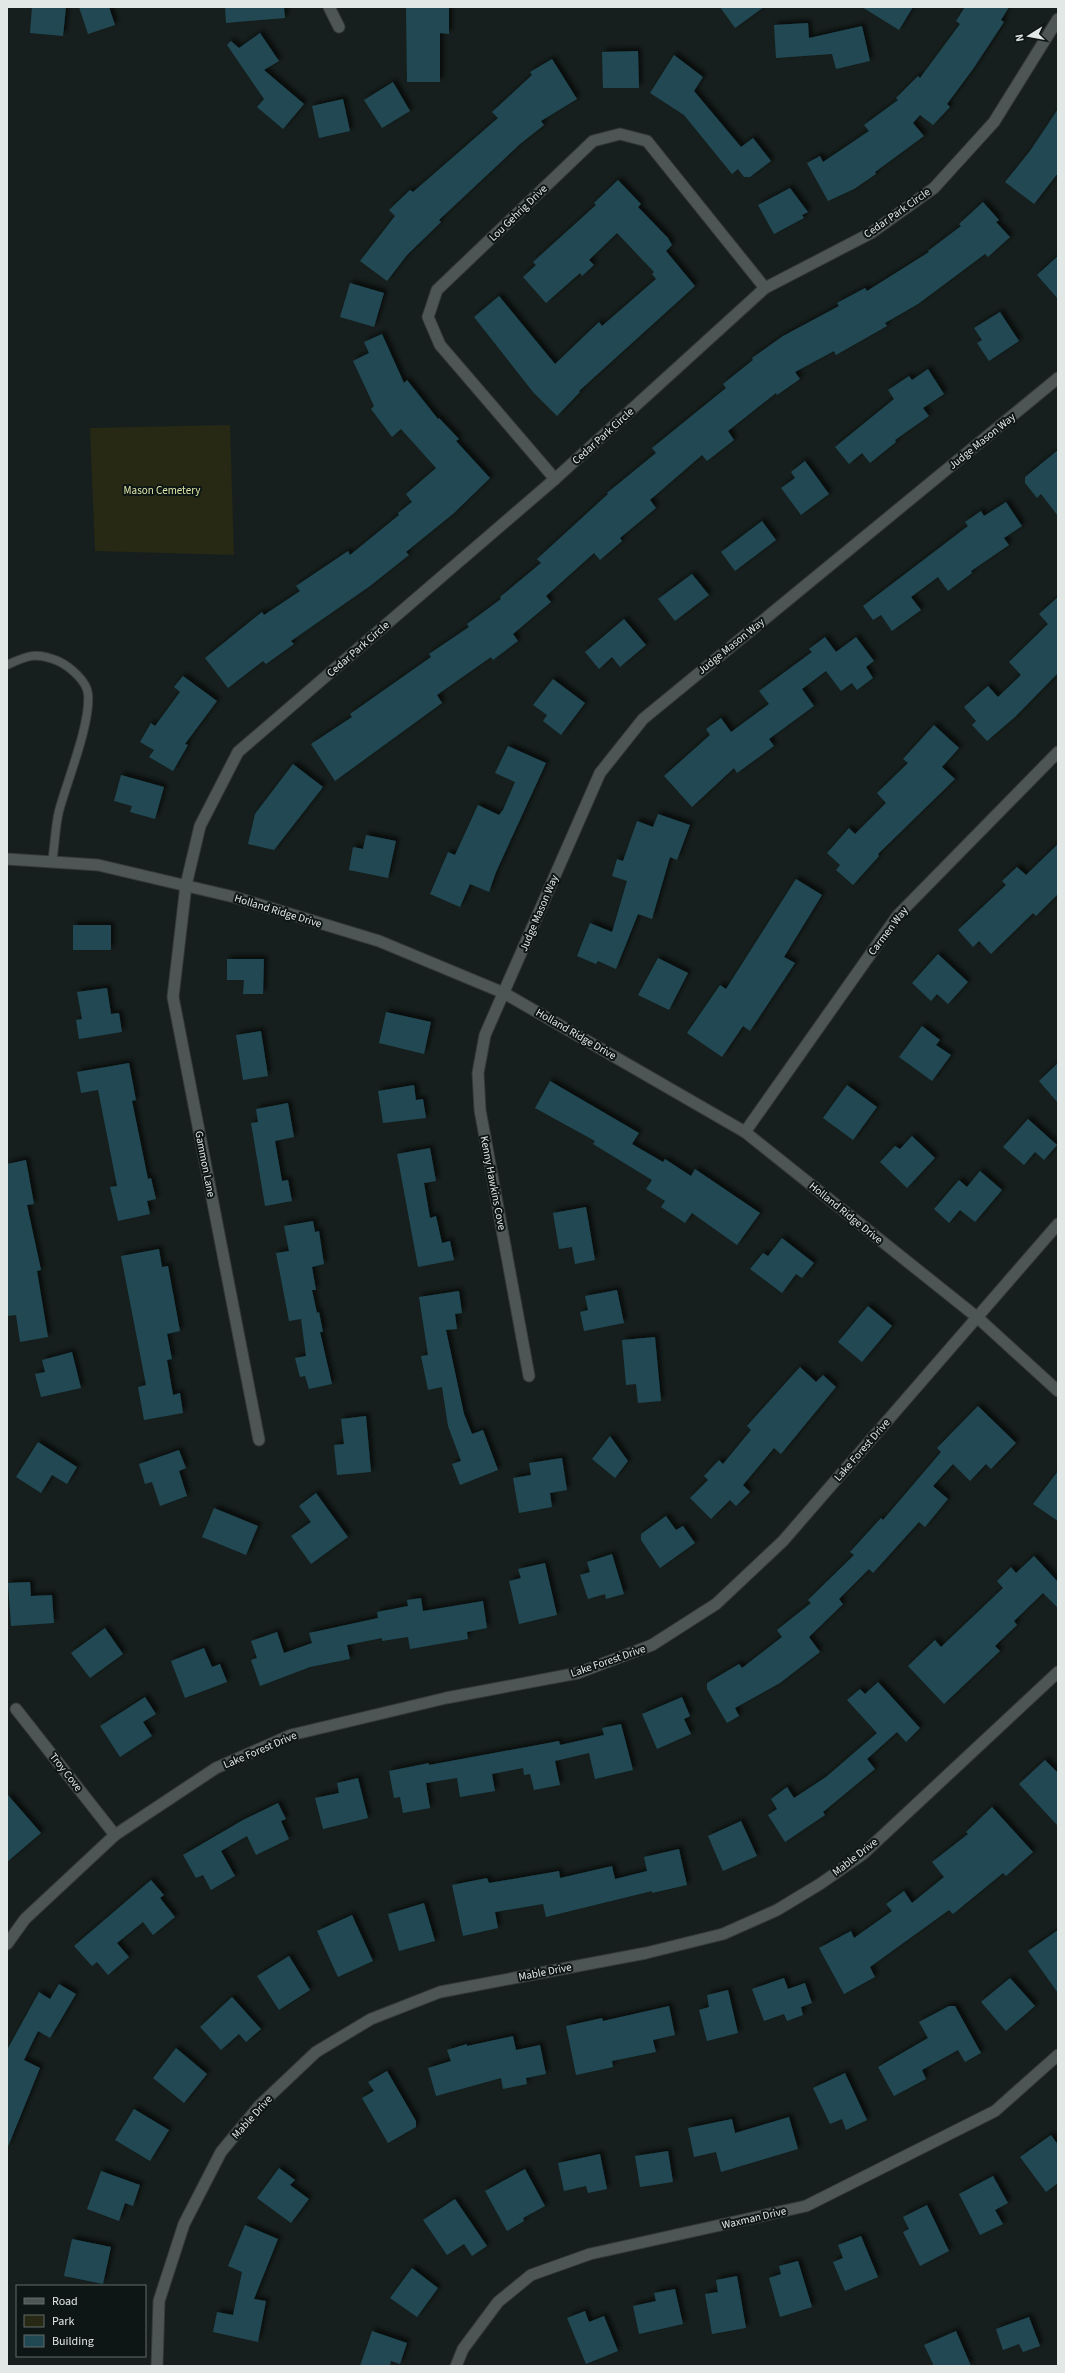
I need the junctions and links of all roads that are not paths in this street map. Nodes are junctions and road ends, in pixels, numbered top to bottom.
1 (329, 7) edge
2 (1058, 19) edge
3 (340, 27) dead end
4 (765, 288) junction
5 (1058, 378) edge
6 (555, 479) junction
7 (7, 665) edge
8 (1058, 752) edge
9 (7, 859) edge
10 (52, 862) junction
11 (186, 885) junction
12 (504, 993) junction
13 (745, 1132) junction
14 (1058, 1224) edge
15 (978, 1318) junction
16 (529, 1376) dead end
17 (1058, 1391) edge
18 (258, 1440) dead end
19 (1058, 1672) edge
20 (16, 1709) dead end
21 (115, 1835) junction
22 (7, 1944) edge
23 (1058, 2054) edge
24 (157, 2366) edge
25 (456, 2366) edge

1 - 3 street
2 - 4 street, Cedar Park Circle
4 - 6 street, Cedar Park Circle
4 - 6 street, Lou Gehrig Drive
5 - 12 street, Judge Mason Way
6 - 11 street, Cedar Park Circle
7 - 10 lane
8 - 13 street, Carmen Way
9 - 10 street, Holland Ridge Drive
10 - 11 street, Holland Ridge Drive
11 - 12 street, Holland Ridge Drive
11 - 18 street, Gammon Lane
12 - 13 street, Holland Ridge Drive
12 - 16 street, Kenny Hawkins Cove
13 - 15 street, Holland Ridge Drive
14 - 15 street, Lake Forest Drive
15 - 17 street, Holland Ridge Drive
15 - 21 street, Lake Forest Drive
19 - 24 street, Mable Drive
20 - 21 street, Troy Cove
21 - 22 street, Lake Forest Drive
23 - 25 street, Waxman Drive

